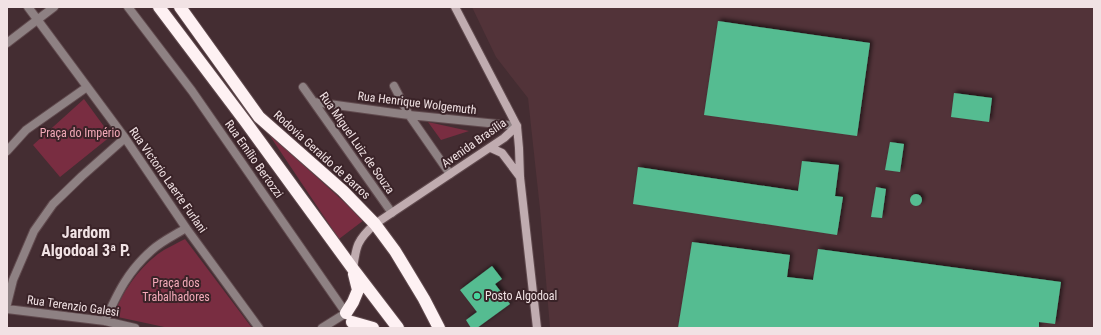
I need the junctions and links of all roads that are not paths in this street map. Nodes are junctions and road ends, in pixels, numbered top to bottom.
1 (28, 7) edge
2 (54, 7) edge
3 (128, 7) edge
4 (159, 7) edge
5 (180, 7) edge
6 (455, 7) edge
7 (37, 20) junction
8 (7, 43) edge
9 (394, 86) dead end
10 (87, 87) junction
11 (303, 87) dead end
12 (314, 102) junction
13 (409, 115) junction
14 (517, 126) junction
15 (125, 138) junction
16 (491, 148) junction
17 (7, 151) edge
18 (450, 174) junction
19 (520, 177) junction
20 (392, 213) junction
21 (375, 224) junction
22 (186, 228) junction
23 (353, 269) junction
24 (7, 304) edge
25 (7, 309) edge
26 (352, 321) edge
27 (106, 322) junction
28 (135, 328) edge
29 (259, 328) edge
30 (322, 328) edge
31 (373, 328) edge
32 (398, 328) edge
33 (439, 328) edge
34 (537, 328) edge

1 - 7 street, Rua Victorio Laerte Furlani
2 - 7 street
3 - 26 street, Rua Emílio Bertozzi
4 - 23 highway
5 - 21 highway, Rodovia Geraldo de Barros
6 - 14 main road, Avenida Brasília
7 - 8 street
7 - 10 street, Rua Victorio Laerte Furlani
9 - 13 street
10 - 15 street, Rua Victorio Laerte Furlani
10 - 17 street
11 - 12 street, Rua Miguel Luiz de Souza
12 - 13 street, Rua Henrique Wolgemuth
12 - 20 street, Rua Miguel Luiz de Souza
13 - 14 street, Rua Henrique Wolgemuth
13 - 18 street
14 - 16 main road, Avenida Brasília
14 - 19 main road
15 - 22 street, Rua Victorio Laerte Furlani
15 - 24 street
16 - 18 main road, Avenida Brasília
16 - 19 main road
18 - 20 main road, Avenida Brasília
19 - 34 main road
20 - 21 main road, Avenida Brasília
21 - 23 main road, Avenida Brasília
21 - 33 highway, Rodovia Geraldo de Barros
22 - 27 street
22 - 29 street, Rua Victorio Laerte Furlani
23 - 26 highway
23 - 32 highway
25 - 27 street, Rua Terenzio Galesi
26 - 30 street
26 - 31 highway
27 - 28 street, Rua Terenzio Galesi

